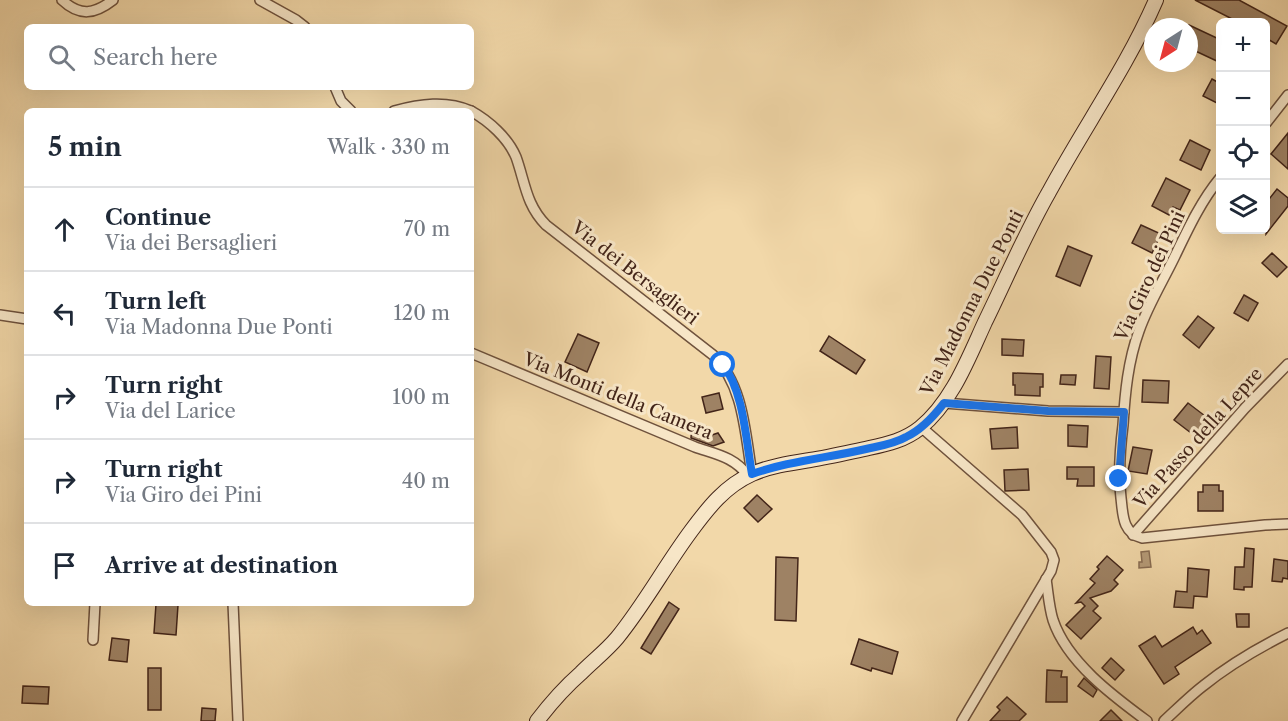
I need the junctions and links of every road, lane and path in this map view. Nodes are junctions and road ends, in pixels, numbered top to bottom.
1 (62, 0) edge
2 (113, 0) edge
3 (260, 0) edge
4 (1156, 0) edge
5 (301, 24) edge
6 (336, 90) edge
7 (1288, 95) edge
8 (348, 108) edge
9 (414, 108) edge
10 (462, 108) edge
11 (474, 113) edge
12 (1270, 118) edge
13 (1219, 180) edge
14 (0, 315) edge
15 (24, 319) edge
16 (474, 354) edge
17 (1288, 364) edge
18 (944, 403) junction
19 (1124, 412) junction
20 (921, 427) junction
21 (750, 475) junction
22 (1288, 524) edge
23 (1133, 535) junction
24 (1046, 579) junction
25 (95, 606) edge
26 (233, 606) edge
27 (1288, 633) edge
28 (93, 640) dead end
29 (238, 721) edge
30 (537, 721) edge
31 (962, 721) edge
32 (1147, 721) edge
33 (1164, 721) edge

1 - 2 street
3 - 5 street
4 - 18 main road, Via Madonna Due Ponti
6 - 8 street
7 - 12 street
9 - 10 street, Via dei Bersaglieri
11 - 21 street, Via dei Bersaglieri
13 - 19 street, Via Giro dei Pini
14 - 15 street
16 - 21 street, Via Monti della Camera
17 - 23 street, Via Passo della Lepre
18 - 19 street
18 - 20 main road, Via Madonna Due Ponti
19 - 23 street, Via Giro dei Pini
20 - 21 main road, Via Madonna Due Ponti
20 - 24 street
21 - 30 main road, Via Madonna Due Ponti
22 - 23 street
24 - 31 street
24 - 32 street
25 - 28 street
26 - 29 street
27 - 33 street

